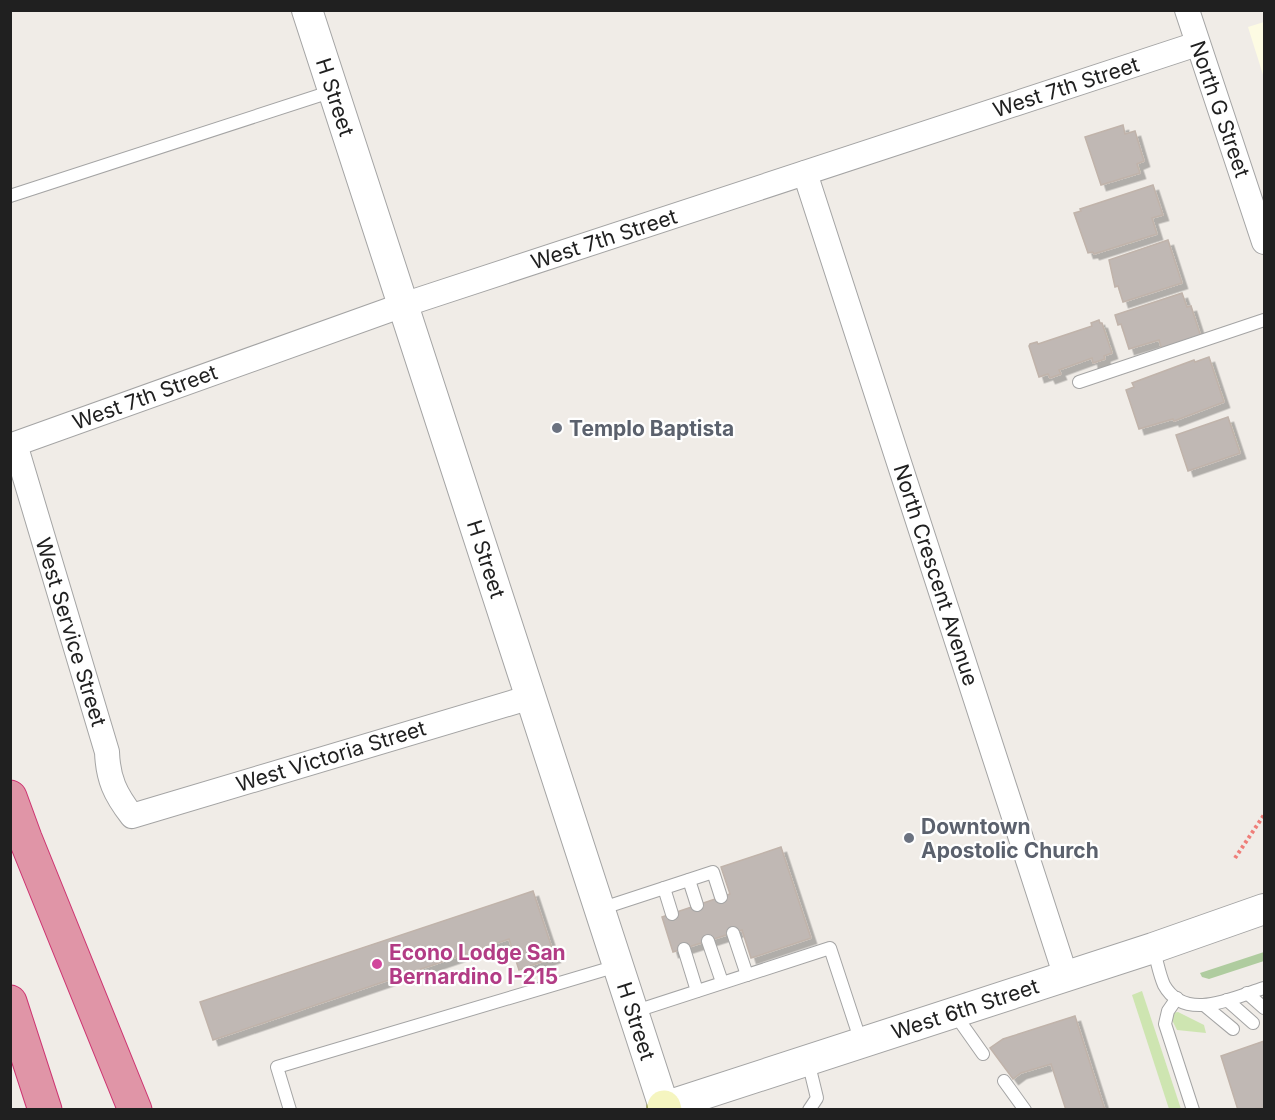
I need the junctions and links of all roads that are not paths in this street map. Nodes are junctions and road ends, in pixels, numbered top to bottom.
1 (1187, 10) edge
2 (313, 12) edge
3 (1197, 44) junction
4 (333, 91) junction
5 (806, 173) junction
6 (10, 196) edge
7 (1264, 242) edge
8 (403, 305) junction
9 (1264, 320) edge
10 (1079, 382) dead end
11 (15, 444) joint
12 (531, 697) junction
13 (10, 797) edge
14 (132, 816) joint
15 (689, 880) junction
16 (663, 888) junction
17 (722, 897) dead end
18 (697, 905) dead end
19 (600, 909) junction
20 (1264, 909) edge
21 (672, 914) dead end
22 (733, 933) dead end
23 (708, 941) dead end
24 (1153, 948) junction
25 (684, 949) dead end
26 (618, 966) junction
27 (747, 975) junction
28 (1066, 976) junction
29 (722, 982) junction
30 (1264, 988) edge
31 (697, 991) junction
32 (1247, 993) junction
33 (1177, 998) junction
34 (1227, 1000) junction
35 (10, 1002) edge
36 (1204, 1005) junction
37 (1264, 1008) edge
38 (633, 1012) junction
39 (954, 1013) junction
40 (1253, 1023) dead end
41 (1233, 1029) dead end
42 (861, 1043) junction
43 (983, 1054) dead end
44 (808, 1060) junction
45 (1004, 1081) dead end
46 (665, 1108) edge
47 (45, 1110) edge
48 (135, 1110) edge
49 (290, 1110) edge
50 (809, 1110) edge
51 (1025, 1110) edge
52 (1193, 1110) edge

1 - 3 street, North G Street
2 - 4 street, H Street
3 - 5 street, West 7th Street
3 - 7 street, North G Street
4 - 6 lane
4 - 8 street, H Street
5 - 8 street, West 7th Street
5 - 28 street, North Crescent Avenue
8 - 11 street, West 7th Street
8 - 12 street, H Street
9 - 10 lane
11 - 14 street, West Service Street
12 - 14 street, West Victoria Street
12 - 19 street, H Street
13 - 48 highway
15 - 16 lane
15 - 17 lane
15 - 18 lane
16 - 19 lane
16 - 21 lane
19 - 26 street, H Street
20 - 24 street, West 6th Street
22 - 27 lane
23 - 29 lane
24 - 28 street, West 6th Street
24 - 33 lane
25 - 31 lane
26 - 38 street, H Street
26 - 49 lane
27 - 29 lane
27 - 42 lane
28 - 39 street, West 6th Street
29 - 31 lane
30 - 32 lane
31 - 38 lane
32 - 34 lane
32 - 37 lane
33 - 36 lane
33 - 52 lane
34 - 36 lane
34 - 40 lane
35 - 47 highway
36 - 41 lane
38 - 46 street, H Street
39 - 42 street, West 6th Street
39 - 43 lane
42 - 44 street, West 6th Street
44 - 46 street, West 6th Street
44 - 50 lane
45 - 51 lane

